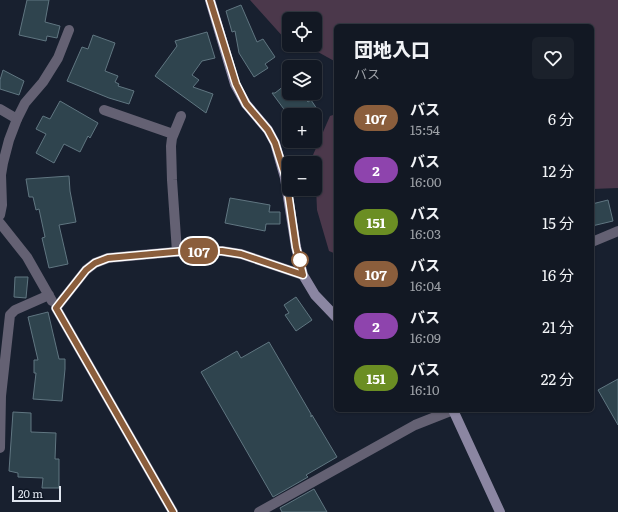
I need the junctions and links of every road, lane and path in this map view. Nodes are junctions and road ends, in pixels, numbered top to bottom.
1 (210, 0) edge
2 (69, 30) dead end
3 (0, 109) edge
4 (104, 110) dead end
5 (181, 116) dead end
6 (17, 119) junction
7 (173, 134) junction
8 (0, 215) edge
9 (0, 223) edge
10 (618, 230) edge
11 (594, 241) edge
12 (177, 252) junction
13 (303, 275) junction
14 (49, 296) junction
15 (56, 308) junction
16 (334, 315) edge
17 (1, 396) edge
18 (448, 412) edge
19 (454, 412) edge
20 (0, 448) edge
21 (173, 512) edge
22 (259, 512) edge
23 (500, 512) edge

1 - 13 street
2 - 6 street
3 - 6 street
4 - 7 street
5 - 7 street
6 - 8 street
7 - 12 street
9 - 14 street
10 - 11 street
12 - 13 street
12 - 15 street
13 - 16 street
14 - 15 street
14 - 17 street
15 - 21 street
17 - 20 street
18 - 22 street
19 - 23 street

